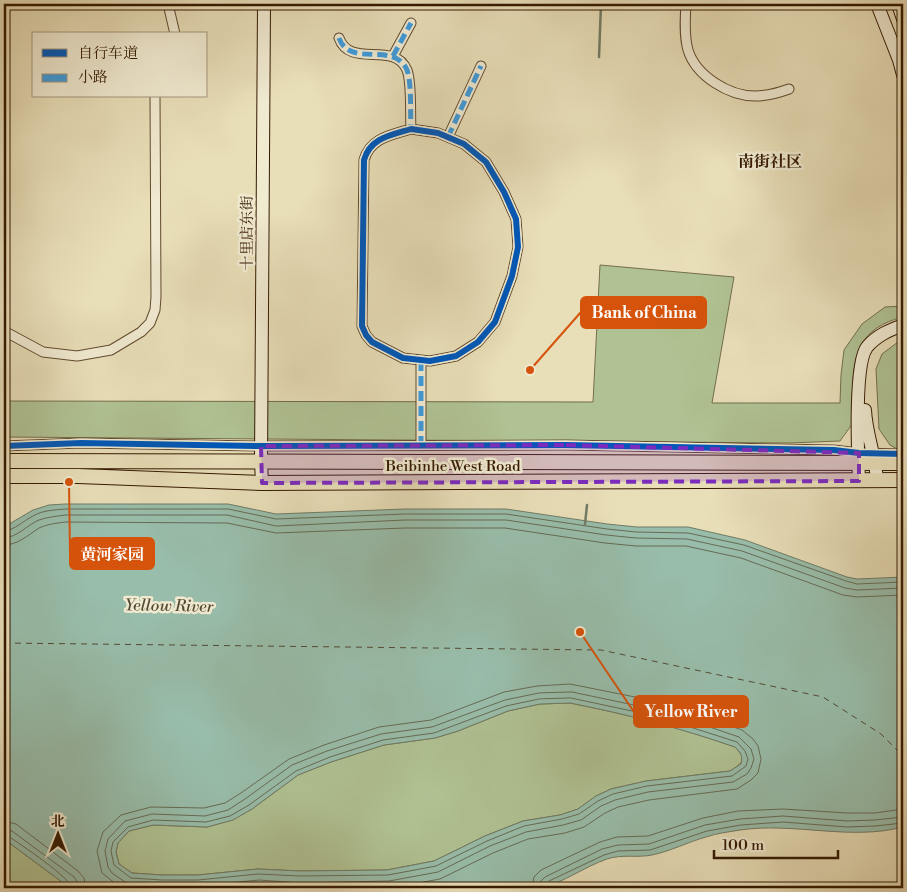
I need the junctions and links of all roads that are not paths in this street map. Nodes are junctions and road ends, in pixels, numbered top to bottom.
1 (168, 4) edge
2 (264, 4) edge
3 (686, 4) edge
4 (877, 4) edge
5 (898, 4) edge
6 (903, 19) edge
7 (411, 22) dead end
8 (175, 32) edge
9 (339, 38) dead end
10 (393, 56) junction
11 (481, 66) dead end
12 (903, 75) edge
13 (789, 89) dead end
14 (155, 98) edge
15 (410, 129) junction
16 (448, 137) junction
17 (903, 325) edge
18 (4, 331) edge
19 (903, 333) edge
20 (421, 360) junction
21 (4, 446) edge
22 (261, 446) junction
23 (421, 446) junction
24 (903, 454) edge
25 (866, 458) junction
26 (4, 461) edge
27 (261, 462) junction
28 (903, 463) edge
29 (4, 476) edge
30 (903, 480) edge
31 (858, 481) junction
32 (877, 481) junction
33 (262, 482) junction

1 - 8 street
2 - 22 street, 十里店东街
3 - 13 street
4 - 12 street
5 - 6 street
7 - 10 street
9 - 10 street
10 - 15 street
11 - 16 street
14 - 18 street
15 - 16 street
15 - 20 street
16 - 20 street
17 - 25 street
19 - 25 street
20 - 23 street
21 - 22 street
22 - 23 street
22 - 27 street, 十里店东街
23 - 25 street
24 - 25 street
25 - 27 main road, Beibinhe West Road
25 - 28 main road, Beibinhe West Road
25 - 31 street
25 - 32 street
26 - 27 main road, Beibinhe West Road
27 - 33 street, 十里店东街
29 - 33 main road, Beibinhe West Road
30 - 32 main road, Beibinhe West Road
31 - 32 main road, Beibinhe West Road
31 - 33 main road, Beibinhe West Road

